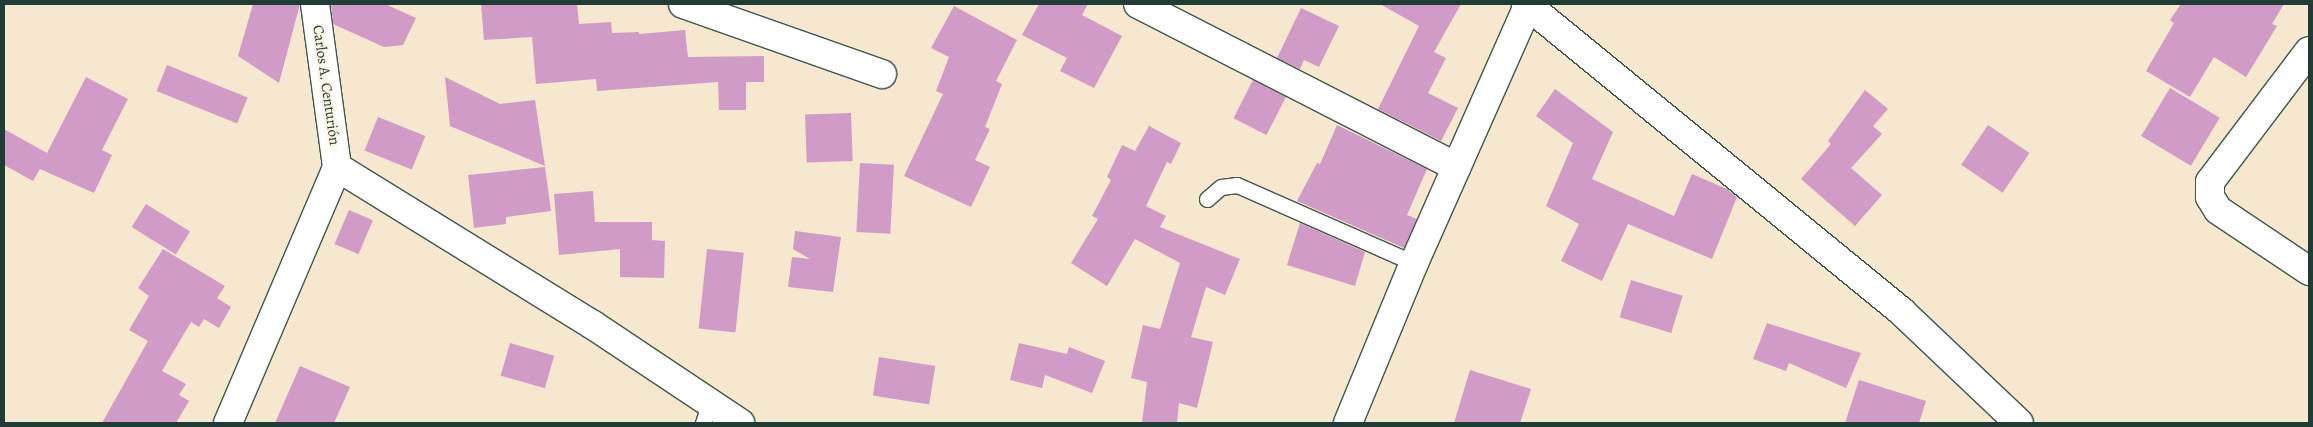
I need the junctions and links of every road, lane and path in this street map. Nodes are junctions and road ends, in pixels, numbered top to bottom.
1 (315, 4) edge
2 (683, 4) edge
3 (1138, 4) edge
4 (1528, 4) edge
5 (2309, 51) edge
6 (882, 74) dead end
7 (337, 167) junction
8 (1457, 167) junction
9 (1207, 199) dead end
10 (1414, 263) junction
11 (2309, 271) edge
12 (706, 414) edge
13 (228, 423) edge
14 (740, 423) edge
15 (1348, 423) edge
16 (2019, 423) edge

1 - 7 street, Carlos A. Centurión
2 - 6 street
3 - 8 street
4 - 8 street
4 - 16 street
5 - 11 street
7 - 12 street
7 - 13 street
8 - 10 street
9 - 10 lane
10 - 15 street
12 - 14 street

